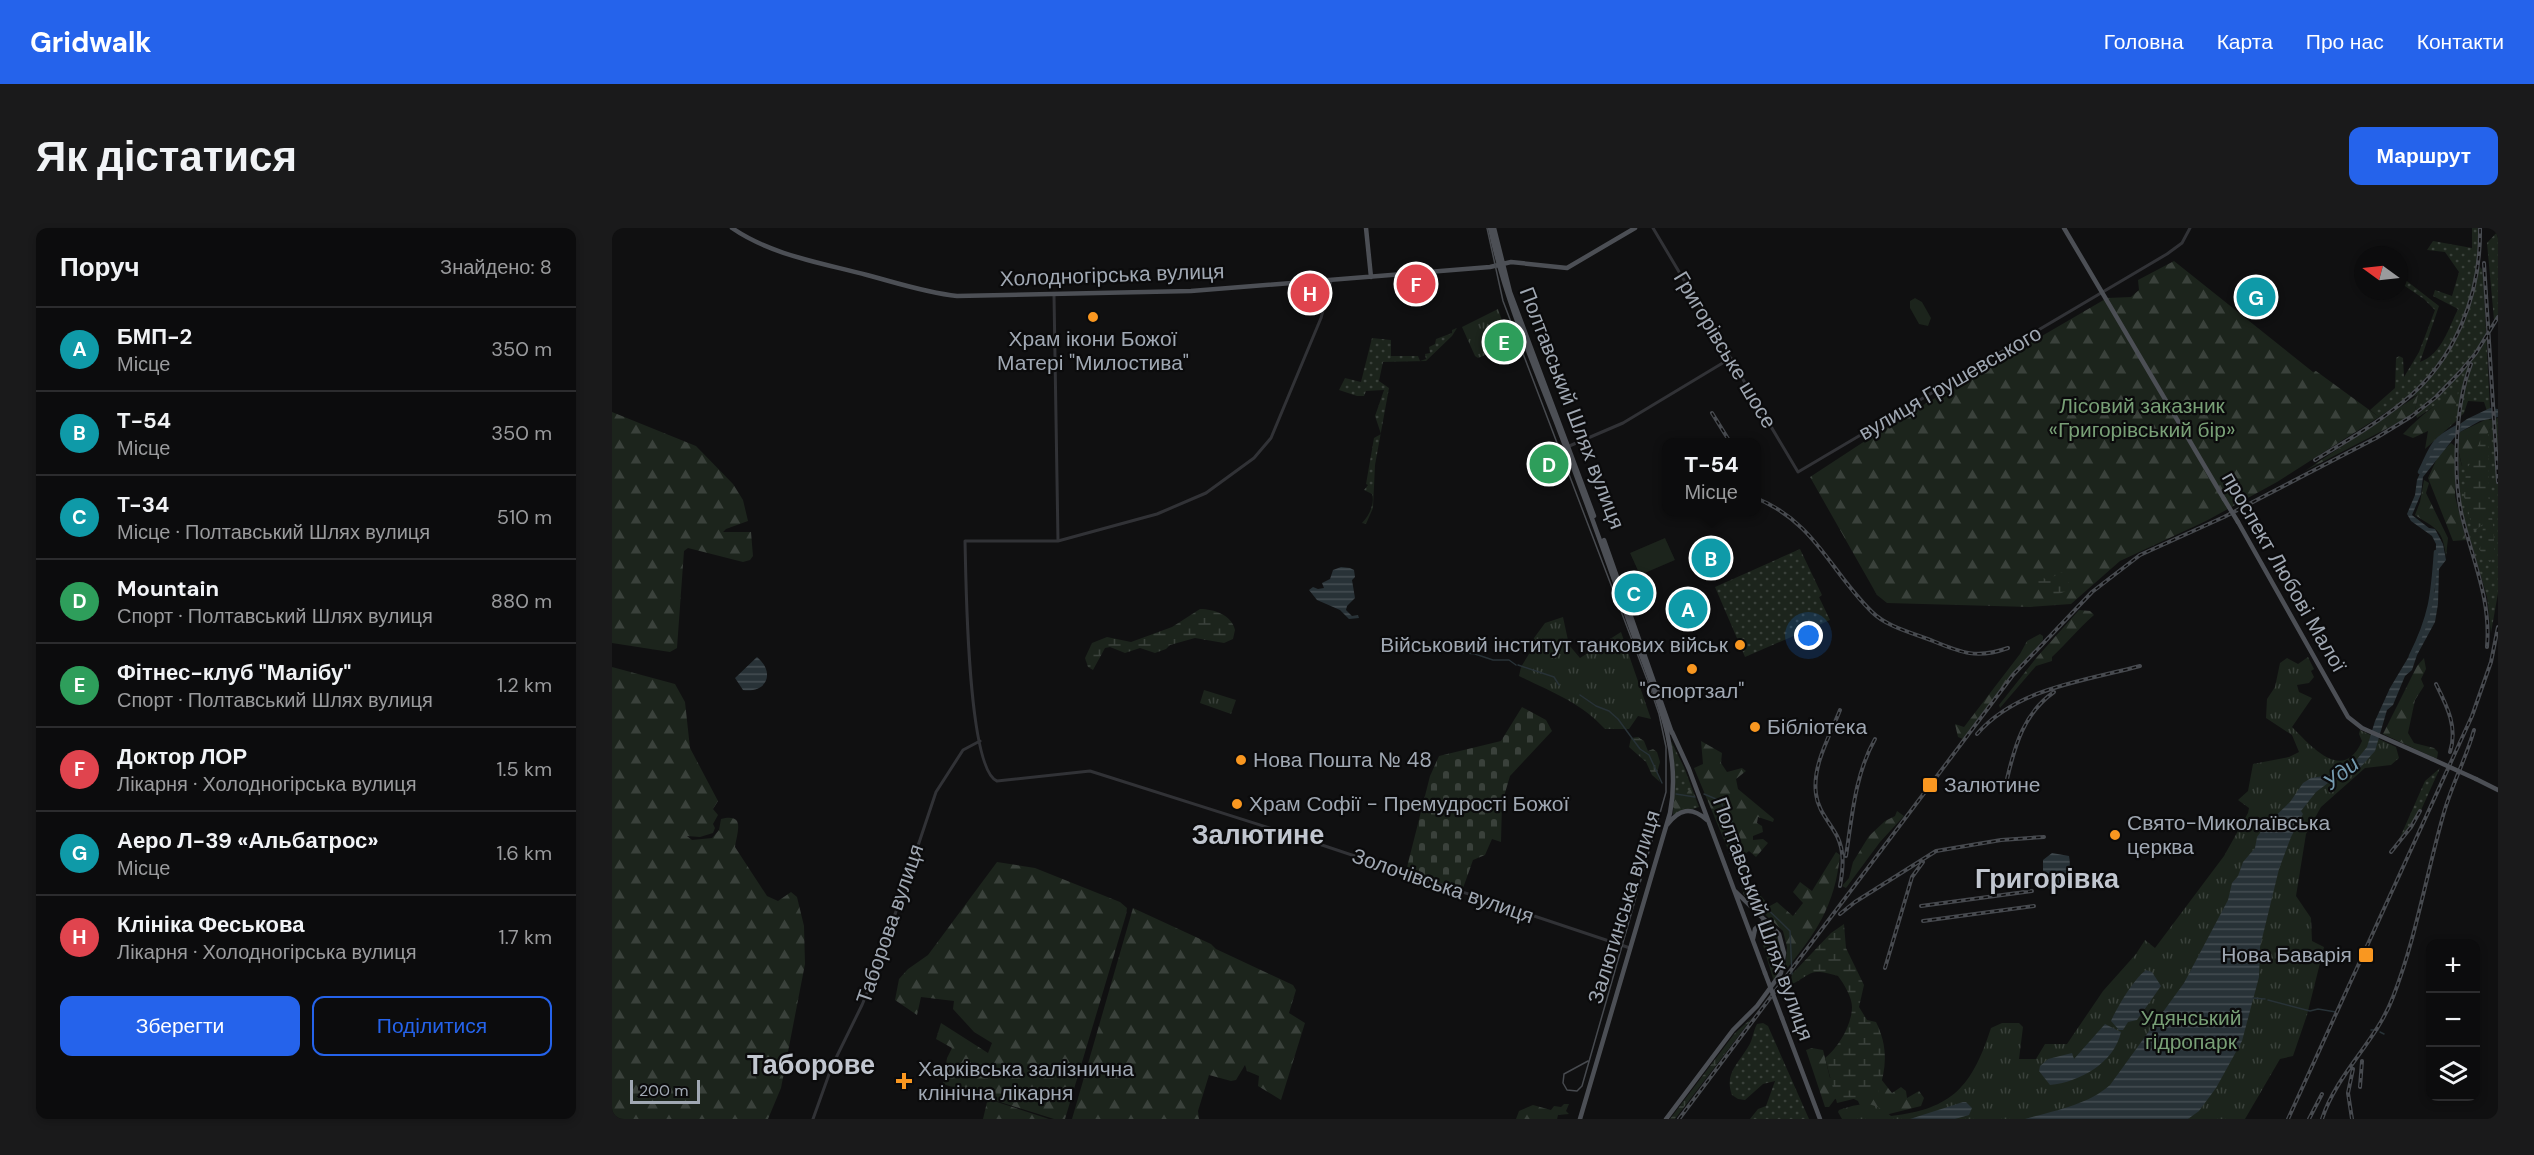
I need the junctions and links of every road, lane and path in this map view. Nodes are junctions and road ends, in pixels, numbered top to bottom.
1 (732, 228) edge
2 (1366, 228) edge
3 (1490, 228) edge
4 (1494, 228) edge
5 (1635, 228) edge
6 (1653, 228) edge
7 (2064, 228) edge
8 (2190, 228) edge
9 (1501, 265) junction
10 (1371, 277) junction
11 (1331, 281) junction
12 (2102, 293) junction
13 (1054, 295) junction
14 (1731, 358) junction
15 (1567, 447) junction
16 (1798, 472) joint
17 (1058, 541) junction
18 (1658, 702) joint
19 (1663, 717) junction
20 (1672, 733) junction
21 (980, 741) junction
22 (2498, 790) edge
23 (1672, 814) junction
24 (1709, 823) junction
25 (1735, 891) junction
26 (1765, 920) junction
27 (1753, 939) junction
28 (1630, 948) junction
29 (813, 1119) edge
30 (1580, 1119) edge
31 (1666, 1119) edge
32 (1820, 1119) edge

1 - 13 main road, Холодногірська вулиця
2 - 10 main road
3 - 9 main road, Полтавський Шлях вулиця
4 - 9 main road, Полтавський Шлях вулиця
5 - 9 main road, Холодногірська вулиця
6 - 14 street, Григорівське шосе
7 - 12 main road, проспект Любові Малої
8 - 12 street, вулиця Грушевського
9 - 10 main road, Холодногірська вулиця
9 - 15 main road, Полтавський Шлях вулиця
10 - 11 main road, Холодногірська вулиця
11 - 13 main road, Холодногірська вулиця
11 - 17 street
12 - 16 street, вулиця Грушевського
12 - 22 main road, проспект Любові Малої, bridge
13 - 17 street
14 - 15 street
14 - 16 street, Григорівське шосе
15 - 18 main road, Полтавський Шлях вулиця
15 - 20 main road, Полтавський Шлях вулиця
17 - 21 street
18 - 19 main road, Залютинська вулиця
19 - 20 main road, Полтавський Шлях вулиця
19 - 23 main road, Залютинська вулиця
20 - 24 main road, Полтавський Шлях вулиця
21 - 28 street, Золочівська вулиця
21 - 29 street, Таборова вулиця
23 - 24 main road
23 - 28 main road, Залютинська вулиця
24 - 25 main road, Полтавський Шлях вулиця
25 - 26 main road
25 - 27 main road, Полтавський Шлях вулиця
26 - 27 main road
26 - 31 main road
27 - 32 main road, Полтавський Шлях вулиця, bridge
28 - 30 main road, Залютинська вулиця

